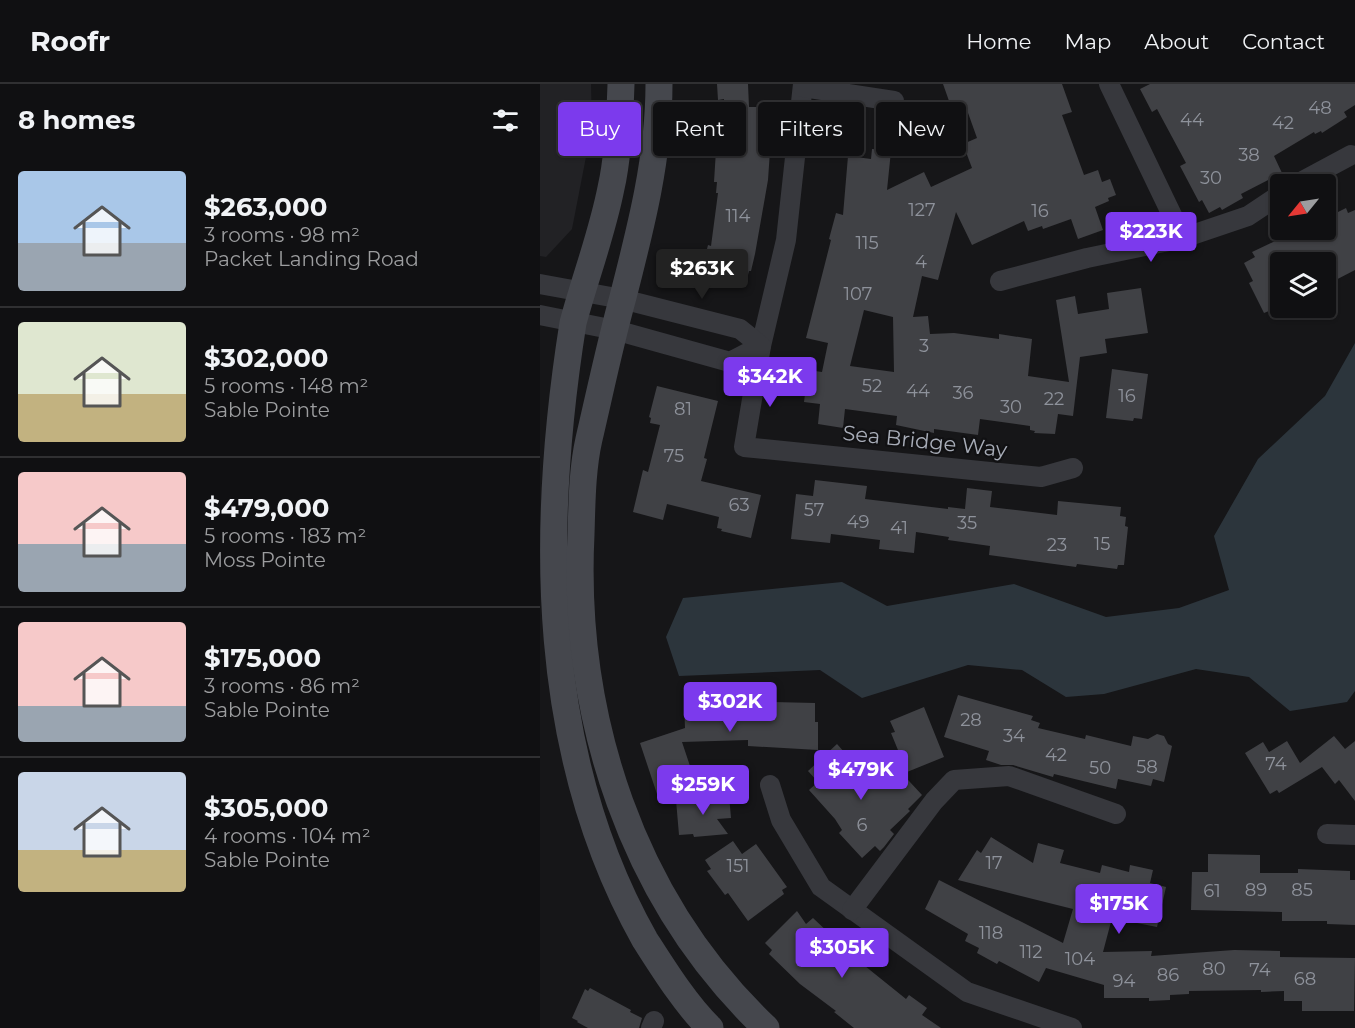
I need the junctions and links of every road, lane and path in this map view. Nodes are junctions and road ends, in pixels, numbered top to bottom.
1 (621, 84) edge
2 (659, 84) edge
3 (1109, 84) edge
4 (803, 86) edge
5 (894, 101) dead end
6 (1351, 155) dead end
7 (1316, 174) edge
8 (1270, 201) edge
9 (1183, 238) junction
10 (1000, 281) dead end
11 (540, 284) edge
12 (584, 291) junction
13 (622, 299) junction
14 (540, 315) edge
15 (574, 322) junction
16 (615, 330) junction
17 (761, 346) junction
18 (1073, 468) dead end
19 (770, 785) dead end
20 (1116, 814) dead end
21 (1327, 834) dead end
22 (1355, 835) edge
23 (852, 910) junction
24 (710, 1028) edge
25 (766, 1028) edge
26 (1072, 1028) edge

1 - 12 main road
2 - 13 main road
3 - 9 street
4 - 5 street
4 - 17 street, Sea Bridge Way
6 - 7 street
8 - 9 street
9 - 10 street
11 - 12 street
12 - 13 street
12 - 15 main road
13 - 16 main road
13 - 17 street
14 - 15 street
15 - 16 street
15 - 24 main road
16 - 17 street
16 - 25 main road
17 - 18 street, Sea Bridge Way
19 - 23 street
20 - 23 street
21 - 22 street
23 - 26 street

